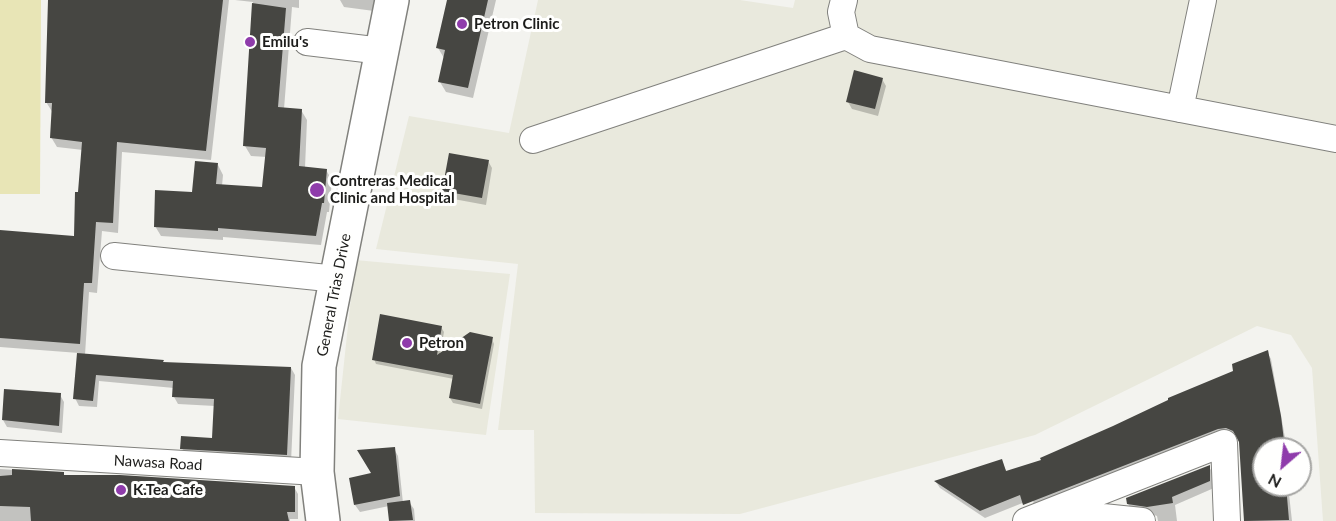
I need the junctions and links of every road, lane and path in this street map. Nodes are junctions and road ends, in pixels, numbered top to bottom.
1 (392, 0) edge
2 (844, 0) edge
3 (1203, 0) edge
4 (846, 36) junction
5 (308, 42) dead end
6 (382, 51) junction
7 (1180, 109) junction
8 (1336, 139) edge
9 (533, 140) dead end
10 (114, 256) dead end
11 (337, 279) junction
12 (0, 453) edge
13 (317, 472) junction
14 (1037, 516) edge
15 (323, 521) edge
16 (1142, 521) edge
17 (1227, 521) edge

1 - 6 main road, General Trias Drive
2 - 4 street
3 - 7 street
4 - 7 street
4 - 9 street
5 - 6 street
6 - 11 main road, General Trias Drive
7 - 8 street
10 - 11 street
11 - 13 main road, General Trias Drive
12 - 13 street, Nawasa Road
13 - 15 main road, General Trias Drive
14 - 16 street
14 - 17 street

